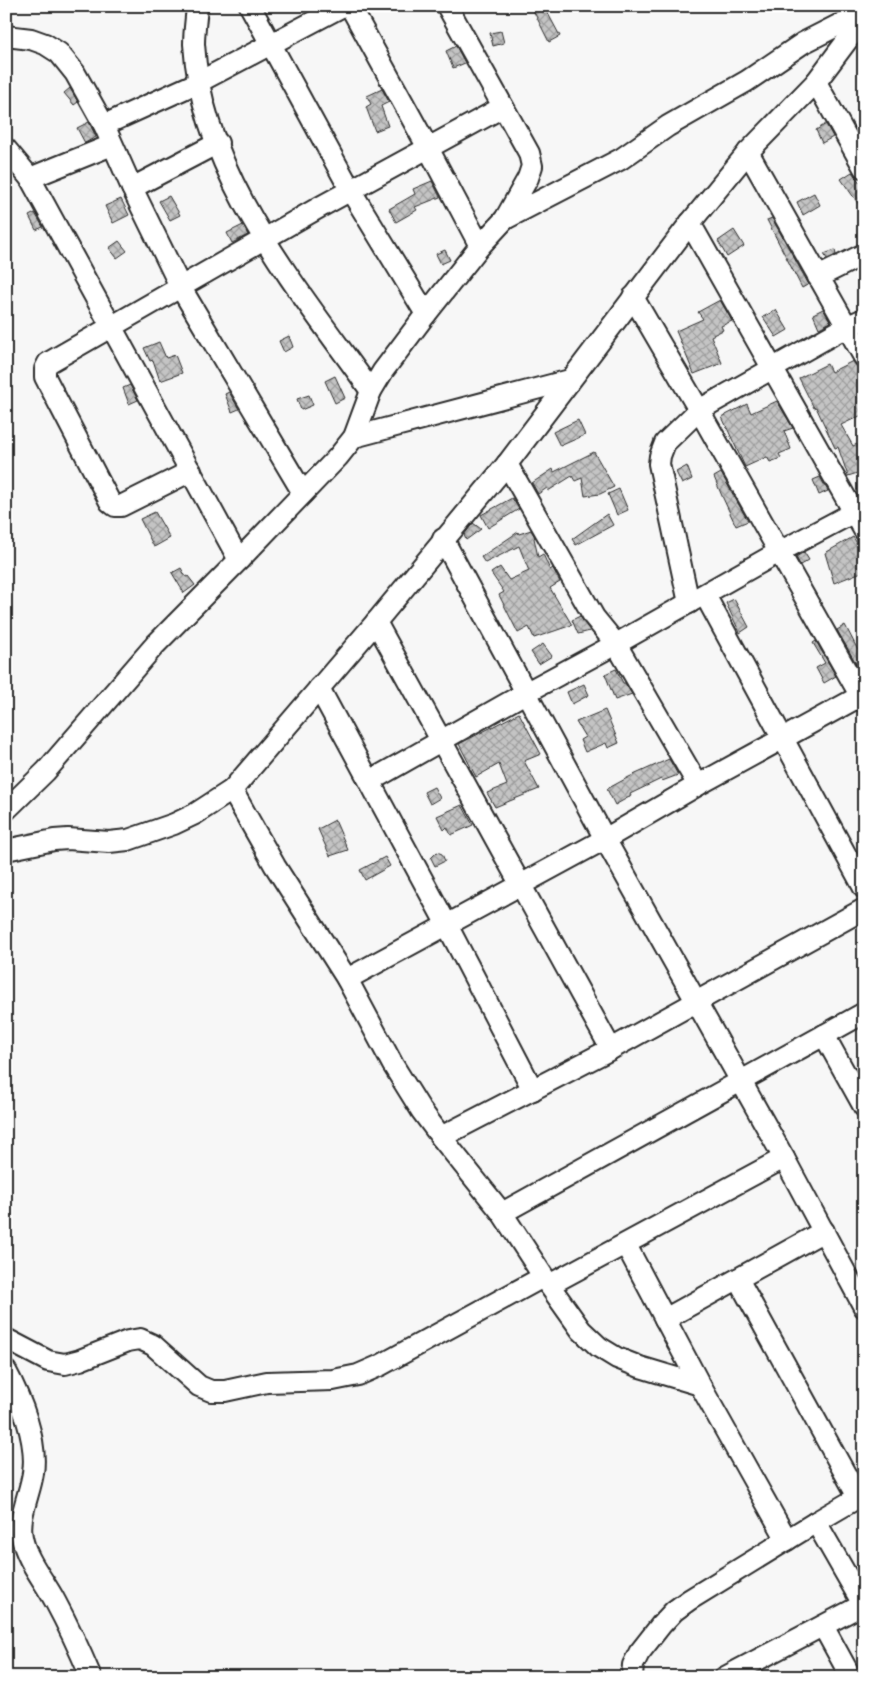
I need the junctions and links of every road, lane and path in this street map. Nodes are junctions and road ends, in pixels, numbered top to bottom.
1 (197, 6) edge
2 (250, 6) edge
3 (343, 6) edge
4 (350, 6) edge
5 (447, 6) edge
6 (864, 12) edge
7 (864, 18) edge
8 (6, 36) edge
9 (272, 44) junction
10 (199, 82) junction
11 (816, 82) junction
12 (503, 108) junction
13 (104, 125) junction
14 (856, 135) edge
15 (218, 144) junction
16 (112, 145) junction
17 (428, 148) junction
18 (6, 149) edge
19 (748, 152) junction
20 (864, 168) edge
21 (30, 178) junction
22 (132, 188) junction
23 (351, 191) junction
24 (505, 219) junction
25 (690, 223) junction
26 (264, 240) junction
27 (480, 246) junction
28 (864, 254) edge
29 (818, 277) junction
30 (181, 288) junction
31 (632, 297) junction
32 (426, 314) junction
33 (855, 323) edge
34 (112, 328) junction
35 (864, 357) edge
36 (773, 369) junction
37 (570, 380) junction
38 (371, 391) junction
39 (700, 410) junction
40 (354, 437) junction
41 (507, 464) junction
42 (191, 471) junction
43 (303, 493) junction
44 (859, 509) edge
45 (864, 530) edge
46 (443, 539) junction
47 (779, 552) junction
48 (239, 560) junction
49 (697, 599) junction
50 (376, 622) junction
51 (616, 644) junction
52 (318, 688) junction
53 (527, 692) junction
54 (863, 697) edge
55 (782, 738) junction
56 (442, 740) junction
57 (370, 781) junction
58 (698, 785) junction
59 (232, 790) junction
60 (6, 810) edge
61 (605, 840) junction
62 (6, 850) edge
63 (522, 884) junction
64 (864, 888) edge
65 (864, 909) edge
66 (447, 925) junction
67 (346, 979) junction
68 (697, 1002) junction
69 (864, 1013) edge
70 (824, 1035) junction
71 (611, 1049) junction
72 (740, 1082) junction
73 (533, 1090) junction
74 (864, 1107) edge
75 (441, 1137) junction
76 (784, 1158) junction
77 (502, 1213) junction
78 (824, 1231) junction
79 (626, 1244) junction
80 (738, 1279) junction
81 (546, 1281) junction
82 (864, 1307) edge
83 (665, 1319) junction
84 (6, 1339) edge
85 (6, 1372) edge
86 (700, 1384) junction
87 (861, 1496) edge
88 (816, 1522) junction
89 (787, 1540) junction
90 (863, 1604) edge
91 (823, 1626) junction
92 (753, 1670) edge
93 (91, 1677) edge
94 (632, 1677) edge
95 (725, 1677) edge
96 (851, 1677) edge

1 - 10 street
2 - 9 street
3 - 9 street
4 - 17 street
5 - 12 street
6 - 24 street
7 - 11 street
8 - 13 street
9 - 10 street
9 - 23 street
10 - 13 street
10 - 15 street
11 - 14 street
11 - 19 street
12 - 17 street
12 - 24 street
13 - 16 street
14 - 20 street
15 - 22 street
15 - 26 street
16 - 21 street
16 - 22 street
17 - 23 street
17 - 27 street
18 - 21 street
19 - 25 street
19 - 29 street
21 - 34 street
22 - 30 street
23 - 26 street
23 - 32 street
24 - 27 street
25 - 31 street
25 - 36 street
26 - 30 street
26 - 38 street
27 - 32 street
28 - 29 street
29 - 33 street
30 - 34 street
30 - 43 street
31 - 37 street
31 - 39 street
32 - 38 street
33 - 35 street
33 - 36 street
34 - 42 street
34 - 42 street
36 - 39 street
36 - 44 street
37 - 40 street
37 - 41 street
38 - 40 street
39 - 47 street
39 - 49 street
40 - 43 street
41 - 46 street
41 - 51 street
42 - 48 street
43 - 48 street
44 - 45 street
44 - 47 street
46 - 50 street
46 - 53 street
47 - 49 street
47 - 54 street
48 - 60 street
49 - 51 street
49 - 55 street
50 - 52 street
50 - 56 street
51 - 53 street
51 - 58 street
52 - 57 street
52 - 59 street
53 - 56 street
53 - 61 street
54 - 55 street
55 - 58 street
55 - 64 street
56 - 57 street
56 - 63 street
57 - 66 street
58 - 61 street
59 - 62 street
59 - 67 street
61 - 63 street
61 - 68 street
63 - 66 street
63 - 71 street
65 - 68 street
66 - 67 street
66 - 73 street
67 - 75 street
68 - 71 street
68 - 72 street
69 - 70 street
70 - 72 street
70 - 74 street
71 - 73 street
72 - 76 street
72 - 77 street
73 - 75 street
75 - 77 street
76 - 78 street
76 - 79 street
77 - 81 street
78 - 80 street
78 - 82 street
79 - 81 street
79 - 83 street
80 - 83 street
80 - 87 street
81 - 84 street
81 - 86 street
83 - 86 street
85 - 93 street
86 - 89 street
87 - 88 street
88 - 89 street
88 - 90 street
89 - 94 street
90 - 91 street
91 - 92 street
91 - 96 street
92 - 95 street

